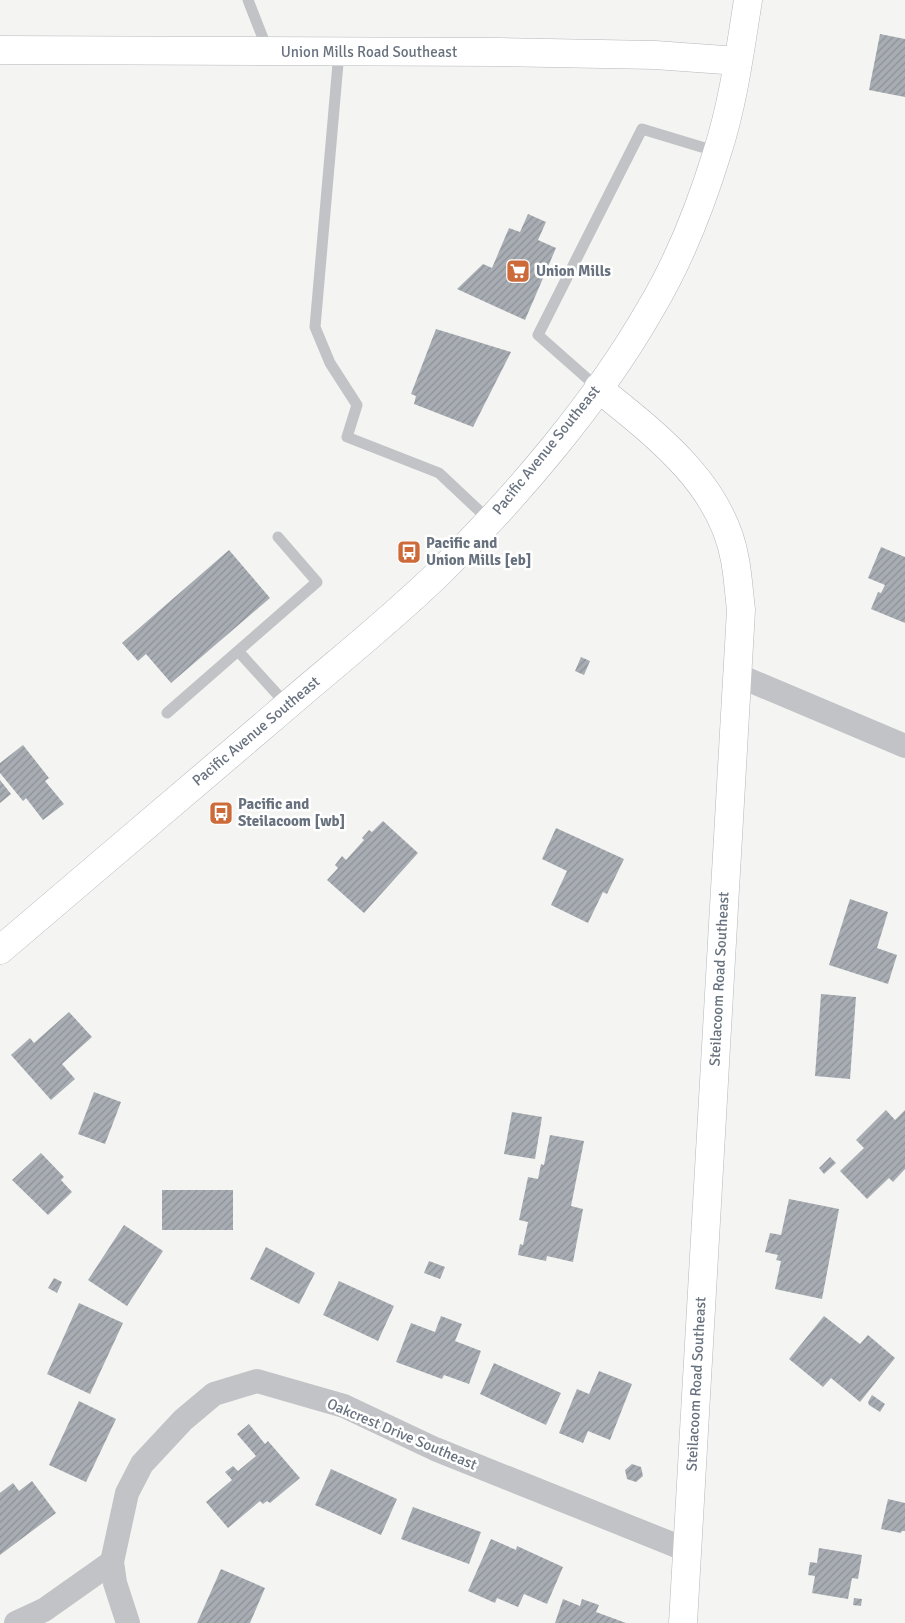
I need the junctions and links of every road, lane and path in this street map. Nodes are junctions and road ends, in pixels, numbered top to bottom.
1 (248, 0) edge
2 (748, 0) edge
3 (0, 50) edge
4 (268, 51) junction
5 (339, 52) junction
6 (738, 61) junction
7 (718, 152) junction
8 (598, 388) junction
9 (489, 520) junction
10 (278, 537) dead end
11 (238, 651) junction
12 (736, 675) junction
13 (287, 705) junction
14 (167, 714) dead end
15 (905, 746) edge
16 (0, 950) edge
17 (687, 1550) junction
18 (112, 1562) junction
19 (16, 1623) edge
20 (128, 1623) edge
21 (683, 1623) edge

1 - 4 lane
2 - 6 street, Pacific Avenue Southeast
3 - 4 street, Union Mills Road Southeast
4 - 5 street, Union Mills Road Southeast
5 - 6 street, Union Mills Road Southeast
5 - 9 lane
6 - 7 street, Pacific Avenue Southeast
7 - 8 street, Pacific Avenue Southeast
7 - 8 lane
8 - 9 street, Pacific Avenue Southeast
8 - 12 street, Steilacoom Road Southeast
9 - 13 street, Pacific Avenue Southeast
10 - 11 lane
11 - 13 lane
11 - 14 lane
12 - 15 street
12 - 17 street, Steilacoom Road Southeast
13 - 16 street, Pacific Avenue Southeast
17 - 18 street, Oakcrest Drive Southeast
17 - 21 street, Steilacoom Road Southeast
18 - 19 street
18 - 20 street

